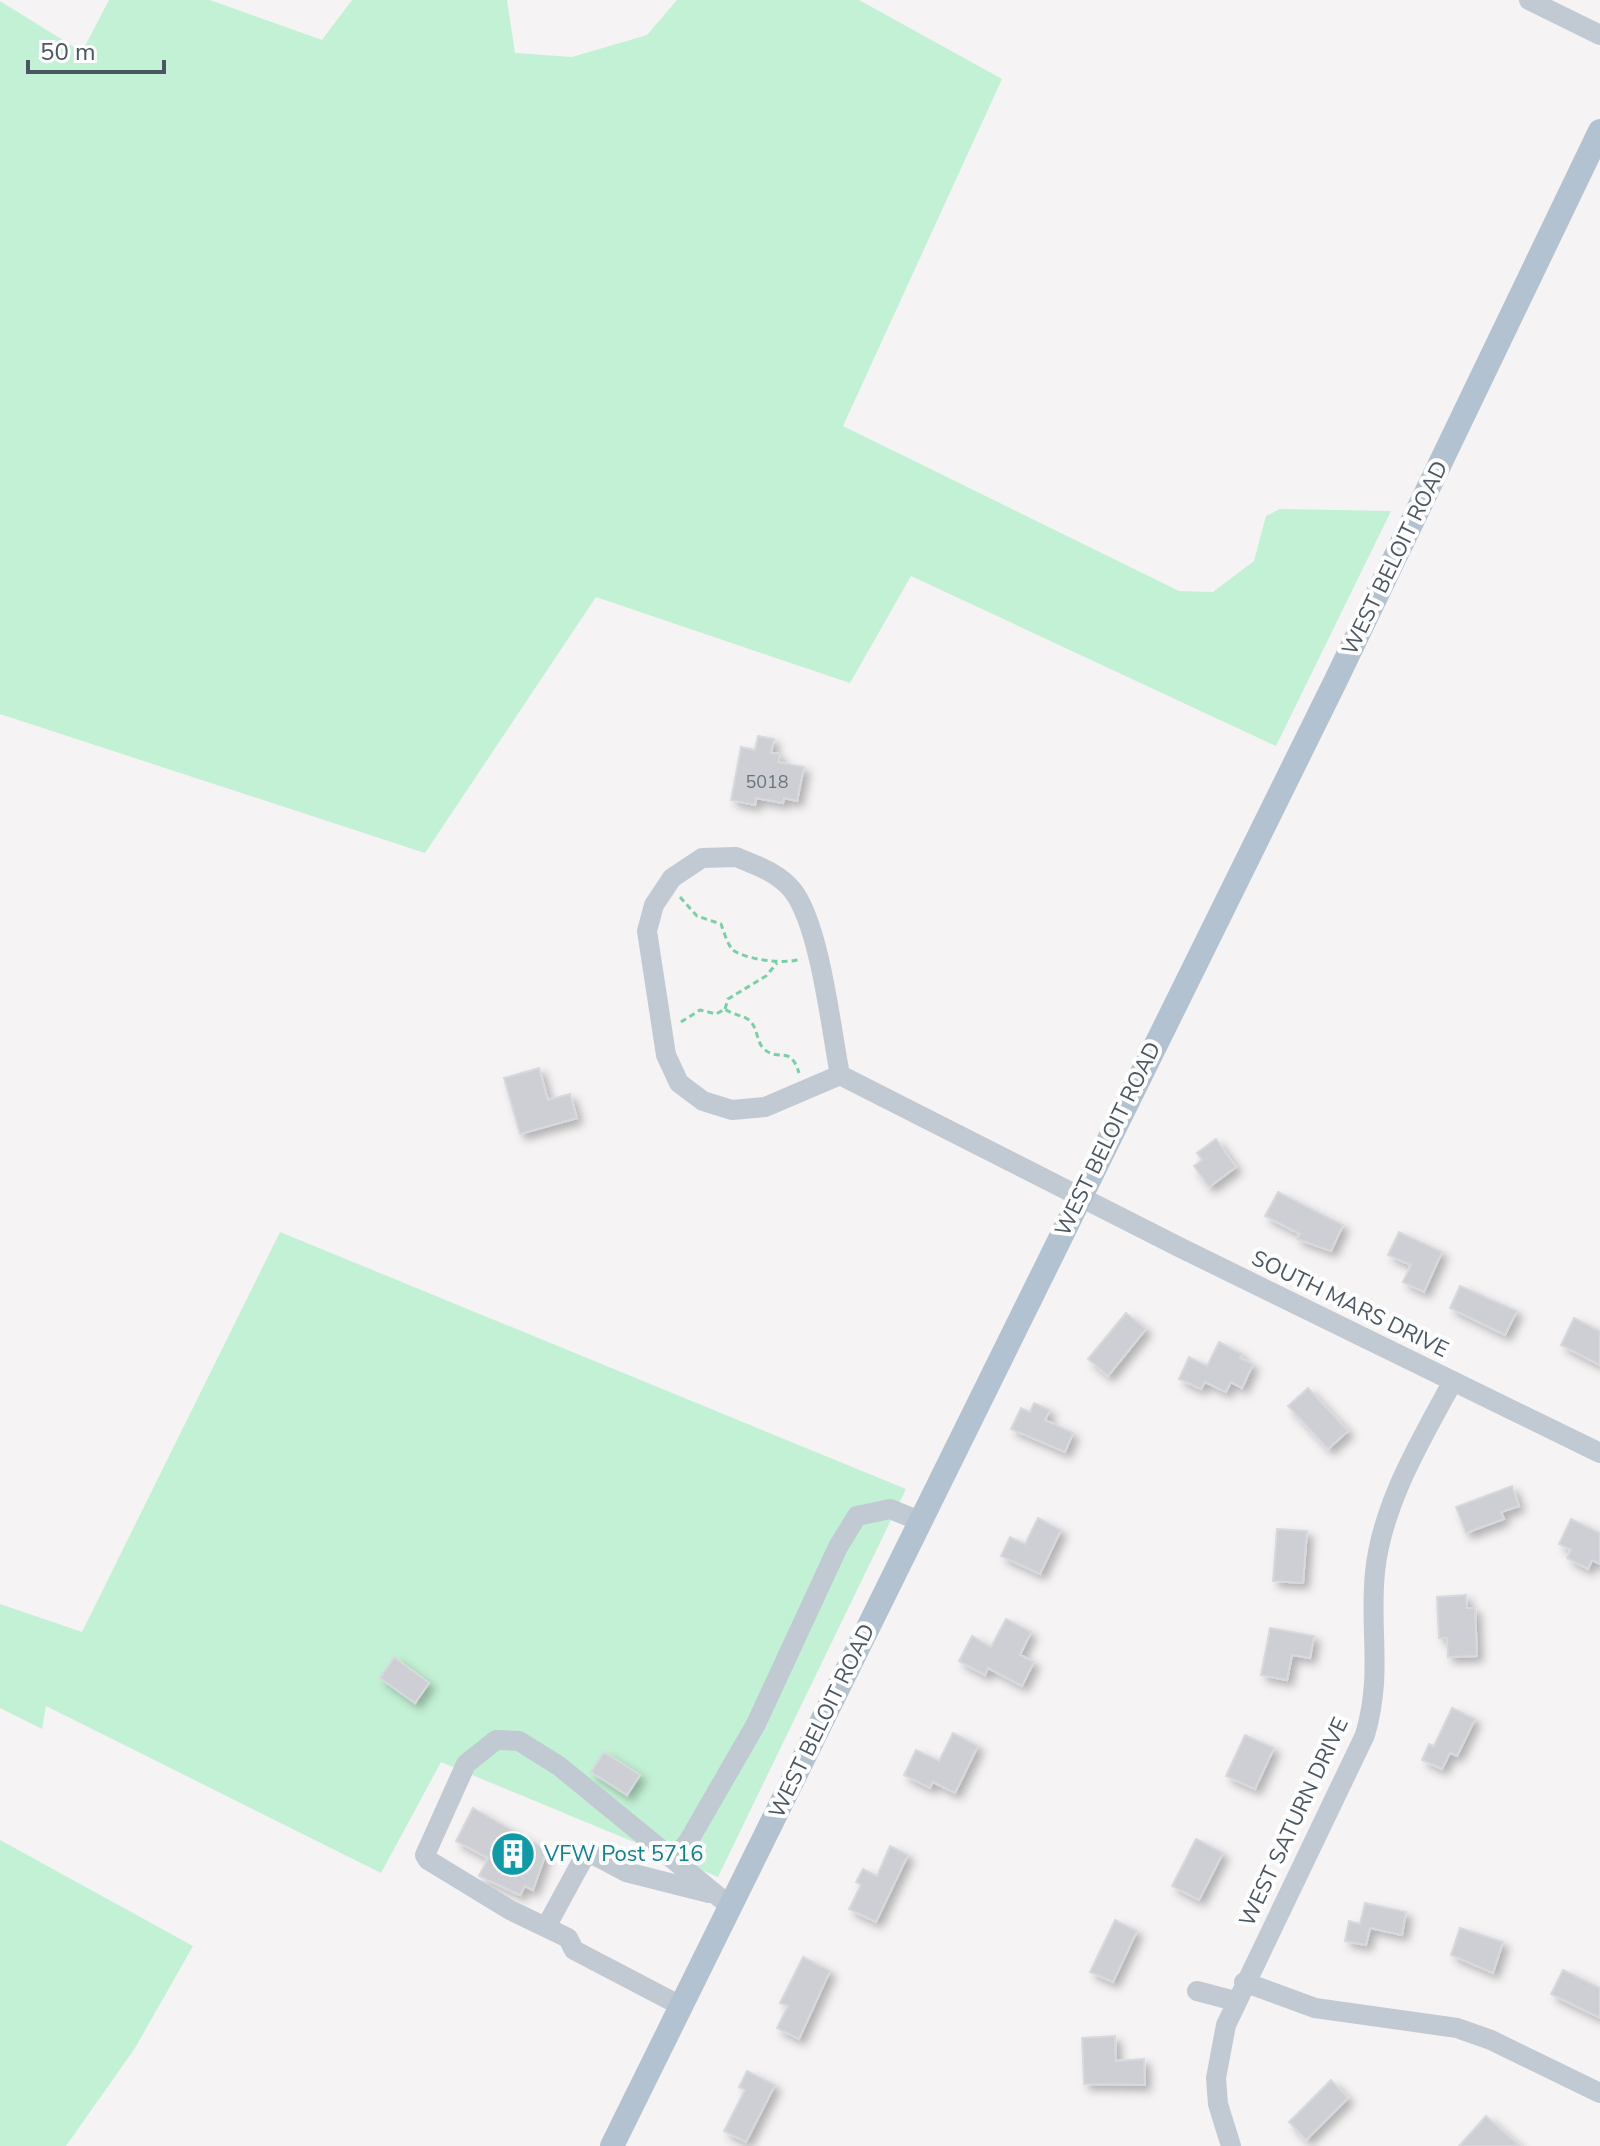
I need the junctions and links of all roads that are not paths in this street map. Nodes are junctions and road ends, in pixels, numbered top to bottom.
1 (1529, 0) edge
2 (1600, 35) edge
3 (1600, 131) edge
4 (840, 1075) junction
5 (1079, 1197) junction
6 (1453, 1381) junction
7 (1600, 1453) edge
8 (920, 1521) junction
9 (673, 1859) junction
10 (724, 1900) junction
11 (546, 1927) junction
12 (1244, 1982) junction
13 (1197, 1991) dead end
14 (1235, 2001) junction
15 (681, 2006) junction
16 (1600, 2093) edge
17 (612, 2146) edge
18 (1231, 2146) edge

1 - 2 street
3 - 5 main road, WEST BELOIT ROAD
4 - 4 street
4 - 5 street, SOUTH MARS DRIVE
5 - 6 street, SOUTH MARS DRIVE
5 - 8 main road, WEST BELOIT ROAD
6 - 7 street, SOUTH MARS DRIVE
6 - 12 street, WEST SATURN DRIVE
8 - 9 street
8 - 10 main road, WEST BELOIT ROAD
9 - 10 street
9 - 11 street
10 - 11 street
10 - 15 main road, WEST BELOIT ROAD
11 - 15 street
12 - 14 street, WEST SATURN DRIVE
12 - 16 street
13 - 14 street
14 - 18 street, WEST SATURN DRIVE
15 - 17 main road, WEST BELOIT ROAD

